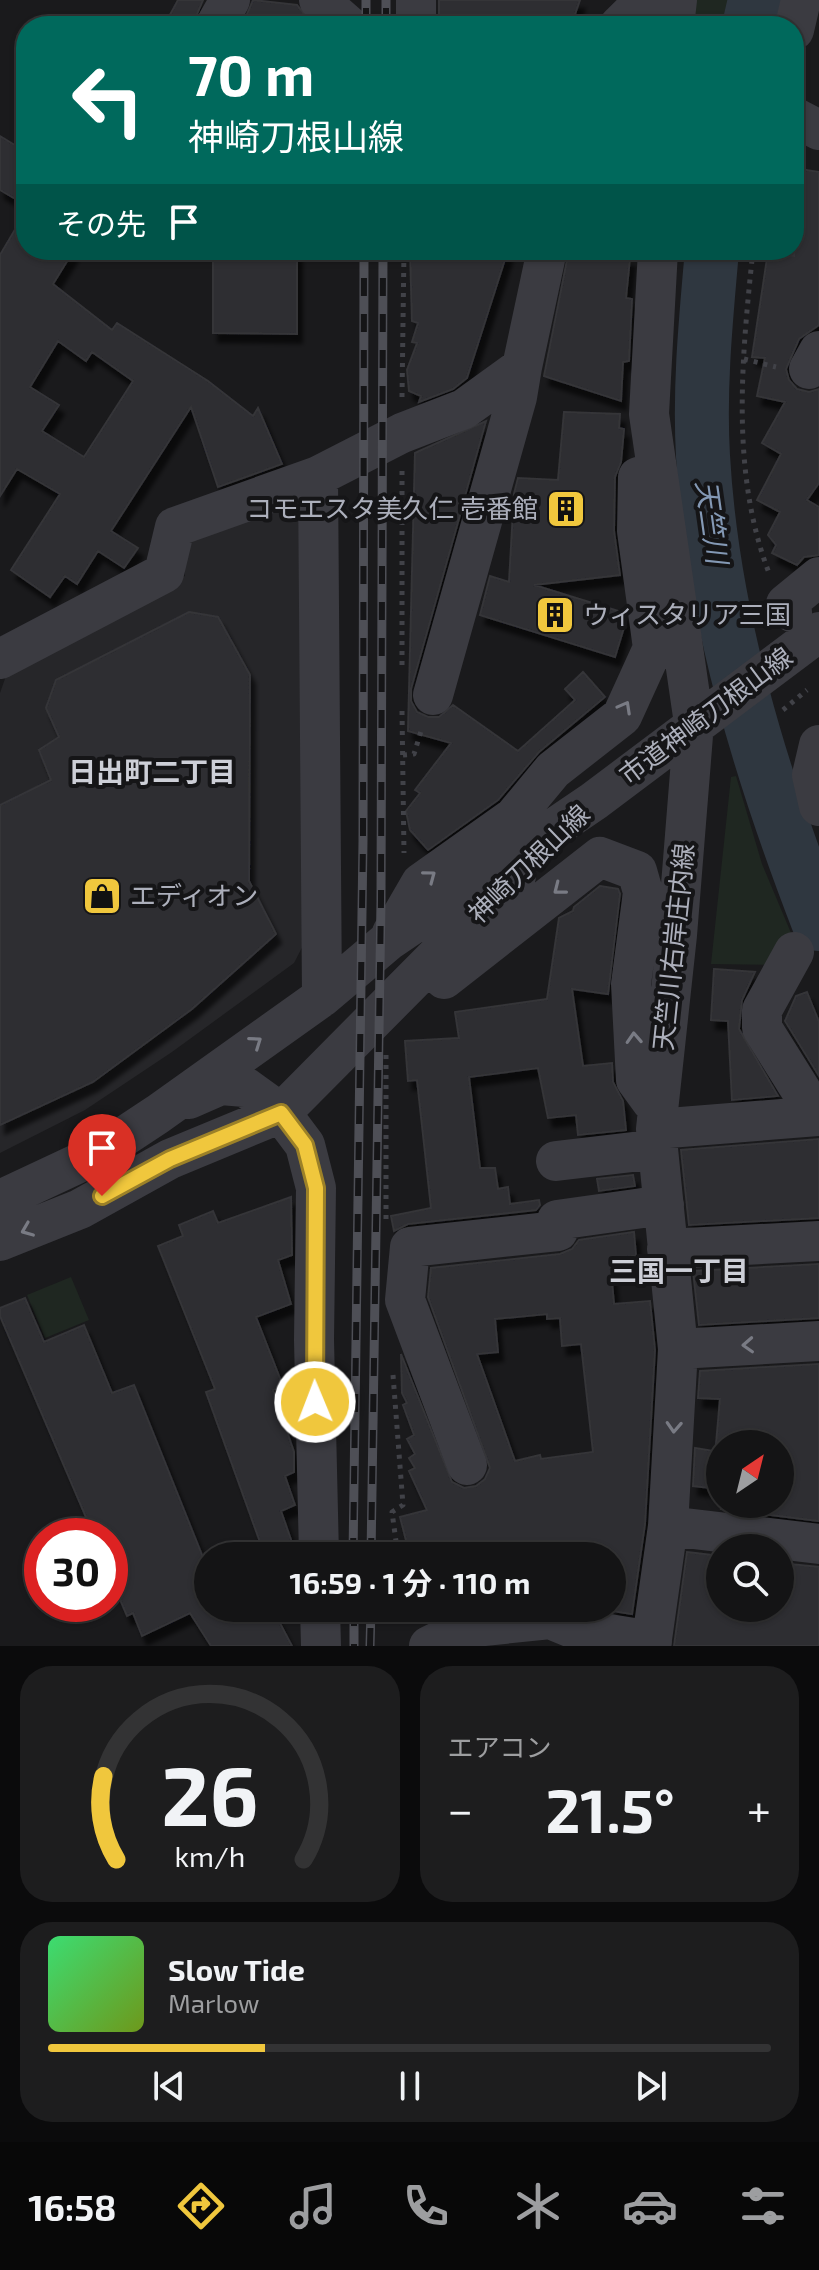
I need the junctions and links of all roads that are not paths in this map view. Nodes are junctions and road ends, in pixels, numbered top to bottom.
1 (319, 0) edge
2 (645, 0) edge
3 (337, 16) edge
4 (629, 16) edge
5 (545, 260) edge
6 (657, 260) edge
7 (522, 367) junction
8 (649, 414) junction
9 (318, 476) junction
10 (819, 577) edge
11 (797, 625) edge
12 (0, 659) edge
13 (433, 695) dead end
14 (702, 717) junction
15 (819, 745) edge
16 (594, 801) junction
17 (819, 806) edge
18 (388, 941) junction
19 (794, 952) dead end
20 (322, 997) junction
21 (295, 1099) junction
22 (158, 1114) junction
23 (818, 1116) edge
24 (657, 1129) junction
25 (556, 1161) dead end
26 (0, 1200) edge
27 (664, 1205) junction
28 (0, 1241) edge
29 (819, 1241) edge
30 (667, 1249) junction
31 (819, 1341) edge
32 (678, 1349) junction
33 (467, 1465) dead end
34 (668, 1526) junction
35 (319, 1542) edge
36 (819, 1544) edge
37 (320, 1622) edge
38 (652, 1643) edge
39 (321, 1646) edge
40 (429, 1646) edge

1 - 3 street
2 - 4 street
5 - 7 street
6 - 8 street, 天竺川右岸庄内線
7 - 9 street
7 - 13 street
8 - 14 street, 天竺川右岸庄内線
18 -> 8 street
9 - 12 street
9 - 20 street
10 - 11 street, 市道神崎刀根山線
11 - 14 street, 市道神崎刀根山線
14 - 16 street, 市道神崎刀根山線
14 - 24 street, 天竺川右岸庄内線
15 - 17 street
16 - 18 street, 神崎刀根山線
16 - 21 street, 神崎刀根山線
18 - 20 street, 神崎刀根山線
19 - 23 street
22 -> 20 street, 神崎刀根山線
21 - 22 street
24 -> 21 street
21 -> 28 street, 神崎刀根山線
21 - 35 street
22 - 26 street, 神崎刀根山線
23 - 24 street
24 - 25 street
24 - 27 street, 天竺川右岸庄内線
27 - 30 street, 天竺川右岸庄内線
27 - 33 street
29 - 30 street
30 - 32 street, 天竺川右岸庄内線
31 -> 32 street
32 -> 34 street, 天竺川右岸庄内線
34 - 36 street
34 - 38 street, 天竺川右岸庄内線
37 - 39 street
38 - 40 street

